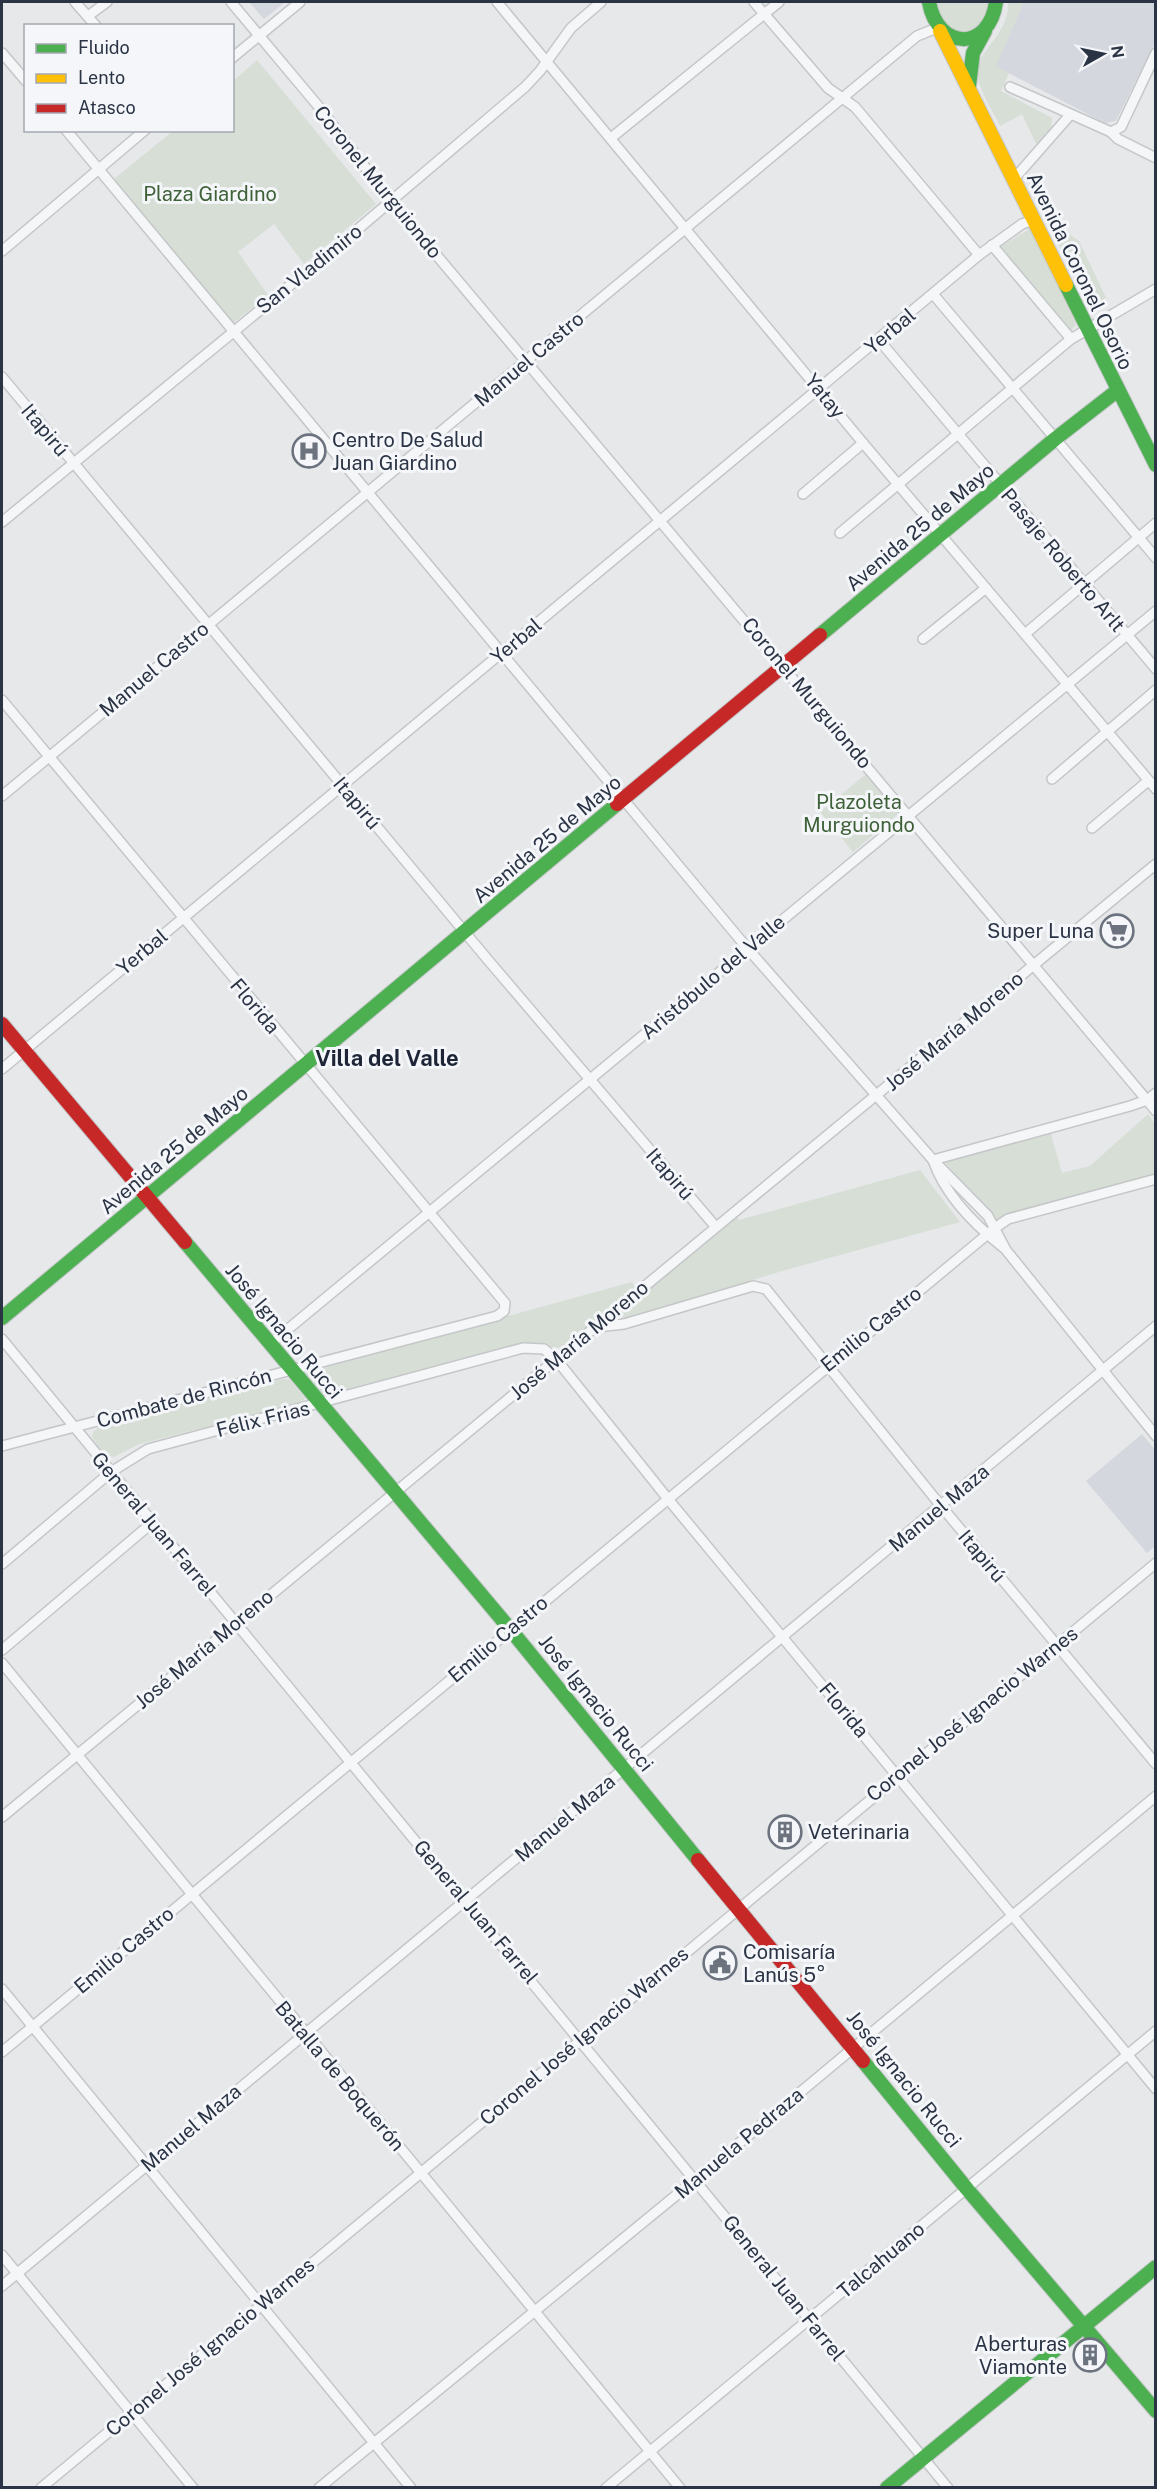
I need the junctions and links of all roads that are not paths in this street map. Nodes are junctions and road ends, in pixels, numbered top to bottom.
1 (75, 2) edge
2 (107, 2) edge
3 (231, 2) edge
4 (300, 2) edge
5 (497, 2) edge
6 (601, 2) edge
7 (754, 2) edge
8 (779, 2) edge
9 (996, 2) edge
10 (764, 14) junction
11 (931, 15) edge
12 (88, 16) junction
13 (94, 24) edge
14 (987, 29) junction
15 (259, 36) junction
16 (2, 52) edge
17 (1155, 53) edge
18 (234, 56) edge
19 (547, 61) junction
20 (24, 79) edge
21 (1010, 87) dead end
22 (970, 94) junction
23 (842, 99) junction
24 (1070, 114) junction
25 (68, 132) edge
26 (143, 132) edge
27 (1112, 132) junction
28 (611, 138) junction
29 (1155, 158) edge
30 (99, 170) junction
31 (1013, 180) junction
32 (391, 201) junction
33 (1034, 220) junction
34 (686, 228) junction
35 (992, 245) junction
36 (2, 251) edge
37 (979, 255) junction
38 (1155, 289) edge
39 (933, 294) junction
40 (1087, 328) junction
41 (232, 332) junction
42 (1071, 339) junction
43 (879, 340) junction
44 (526, 361) junction
45 (2, 377) edge
46 (820, 389) junction
47 (1012, 389) junction
48 (1118, 390) junction
49 (957, 435) junction
50 (1055, 440) junction
51 (863, 443) junction
52 (72, 462) junction
53 (1155, 465) edge
54 (898, 484) junction
55 (1000, 485) junction
56 (368, 493) junction
57 (803, 494) dead end
58 (2, 522) edge
59 (660, 522) junction
60 (1155, 523) edge
61 (840, 533) dead end
62 (941, 534) junction
63 (1138, 538) junction
64 (1155, 558) edge
65 (1085, 584) junction
66 (986, 588) junction
67 (1155, 611) edge
68 (208, 624) junction
69 (1025, 634) junction
70 (1127, 634) junction
71 (923, 639) dead end
72 (501, 653) junction
73 (784, 666) junction
74 (1155, 669) edge
75 (1067, 685) junction
76 (1155, 690) edge
77 (2, 700) edge
78 (1107, 732) junction
79 (49, 757) junction
80 (1052, 779) dead end
81 (1148, 780) junction
82 (343, 785) junction
83 (1155, 789) edge
84 (2, 796) edge
85 (623, 801) junction
86 (909, 816) junction
87 (1092, 828) dead end
88 (1155, 864) edge
89 (182, 918) junction
90 (465, 931) junction
91 (748, 949) junction
92 (1033, 965) junction
93 (2, 1024) edge
94 (24, 1051) junction
95 (305, 1066) junction
96 (2, 1069) edge
97 (589, 1080) junction
98 (1155, 1093) edge
99 (877, 1094) junction
100 (1147, 1100) junction
101 (1155, 1111) edge
102 (933, 1160) junction
103 (1155, 1179) edge
104 (147, 1198) junction
105 (429, 1215) junction
106 (715, 1226) junction
107 (995, 1228) junction
108 (986, 1235) junction
109 (1006, 1250) junction
110 (504, 1311) joint
111 (2, 1318) edge
112 (1155, 1326) edge
113 (597, 1327) junction
114 (2, 1339) edge
115 (270, 1344) junction
116 (523, 1348) joint
117 (556, 1359) junction
118 (826, 1366) junction
119 (292, 1370) junction
120 (1103, 1370) junction
121 (321, 1404) junction
122 (73, 1427) junction
123 (1155, 1436) edge
124 (2, 1446) edge
125 (111, 1472) junction
126 (395, 1492) junction
127 (668, 1499) junction
128 (941, 1506) junction
129 (153, 1522) junction
130 (1155, 1563) edge
131 (2, 1564) edge
132 (236, 1622) junction
133 (510, 1629) junction
134 (783, 1638) junction
135 (1056, 1645) junction
136 (3, 1646) edge
137 (2, 1663) edge
138 (77, 1755) junction
139 (351, 1761) junction
140 (1155, 1764) edge
141 (624, 1768) junction
142 (898, 1775) junction
143 (1155, 1796) edge
144 (2, 1817) edge
145 (191, 1894) junction
146 (466, 1901) junction
147 (740, 1907) junction
148 (1011, 1916) junction
149 (2, 1989) edge
150 (33, 2027) junction
151 (1155, 2031) edge
152 (304, 2034) junction
153 (580, 2039) junction
154 (852, 2048) junction
155 (2, 2052) edge
156 (1126, 2055) junction
157 (1155, 2089) edge
158 (146, 2165) junction
159 (421, 2172) junction
160 (696, 2180) junction
161 (968, 2189) junction
162 (2, 2255) edge
163 (1155, 2266) edge
164 (17, 2274) junction
165 (2, 2286) edge
166 (260, 2306) junction
167 (535, 2312) junction
168 (808, 2320) junction
169 (1083, 2326) junction
170 (1155, 2411) edge
171 (131, 2413) junction
172 (374, 2443) junction
173 (649, 2451) junction
174 (924, 2458) junction
175 (41, 2487) edge
176 (193, 2487) edge
177 (320, 2487) edge
178 (411, 2487) edge
179 (606, 2487) edge
180 (680, 2487) edge
181 (887, 2487) edge
182 (948, 2487) edge

1 - 12 street
2 - 12 street
3 - 15 street, Coronel Murguiondo
4 - 15 street
5 - 19 street, Yatay
6 - 19 street, San Vladimiro
7 - 10 street
8 - 10 street
9 - 14 street, Avenida Coronel Osorio
10 - 23 street
10 - 28 street
11 - 14 street
11 - 22 street, Avenida Coronel Osorio
11 - 23 street, Manuel Castro
12 - 13 street
14 - 22 street, Avenida Coronel Osorio
15 - 18 street
15 - 32 street, Coronel Murguiondo
16 - 20 street
17 - 27 street
19 - 28 street, Yatay
19 - 32 street, San Vladimiro
21 - 24 street
22 - 31 street, Avenida Coronel Osorio
23 - 34 street, Manuel Castro
23 - 37 street
24 - 27 street
24 - 31 street
25 - 30 street
26 - 30 street
27 - 29 street
28 - 34 street, Yatay
30 - 36 street
30 - 41 street
31 - 33 street, Avenida Coronel Osorio
32 - 41 street, San Vladimiro
32 - 44 street, Coronel Murguiondo
33 - 35 street, Yerbal
33 - 40 street, Avenida Coronel Osorio
34 - 44 street, Manuel Castro
34 - 46 street, Yatay
35 - 37 street, Yerbal
35 - 42 street
37 - 39 street, Yerbal
38 - 40 street
39 - 43 street, Yerbal
39 - 47 street
40 - 42 street
40 - 48 street, Avenida Coronel Osorio
41 - 52 street, San Vladimiro
41 - 56 street
42 - 47 street
43 - 46 street, Yerbal
43 - 49 street, Pasaje Roberto Arlt
44 - 56 street, Manuel Castro
44 - 59 street, Coronel Murguiondo
45 - 52 street, Itapirú
46 - 51 street, Yatay
46 - 59 street, Yerbal
47 - 49 street
47 - 50 street
48 - 50 street, Avenida 25 de Mayo
48 - 53 street, Avenida Coronel Osorio
49 - 54 street
49 - 55 street, Pasaje Roberto Arlt
50 - 55 street, Avenida 25 de Mayo
50 - 63 street
51 - 54 street, Yatay
51 - 57 street
52 - 58 street, San Vladimiro
52 - 68 street, Itapirú
54 - 61 street
54 - 62 street, Yatay
55 - 62 street, Avenida 25 de Mayo
55 - 65 street, Pasaje Roberto Arlt
56 - 68 street, Manuel Castro
56 - 72 street
59 - 72 street, Yerbal
59 - 73 street, Coronel Murguiondo
60 - 63 street
62 - 66 street, Yatay
62 - 73 street, Avenida 25 de Mayo
63 - 64 street
63 - 65 street
65 - 69 street
65 - 70 street, Pasaje Roberto Arlt
66 - 69 street, Yatay
66 - 71 street
67 - 70 street, Aristóbulo del Valle
68 - 79 street, Manuel Castro
68 - 82 street, Itapirú
69 - 75 street, Yatay
70 - 74 street, Pasaje Roberto Arlt
70 - 75 street, Aristóbulo del Valle
72 - 82 street, Yerbal
72 - 85 street
73 - 85 street, Avenida 25 de Mayo
73 - 86 street, Coronel Murguiondo
75 - 78 street, Yatay
75 - 86 street, Aristóbulo del Valle
76 - 78 street
77 - 79 street, Florida
78 - 80 street
78 - 81 street, Yatay
79 - 84 street, Manuel Castro
79 - 89 street, Florida
81 - 83 street, Yatay
81 - 87 street
82 - 89 street, Yerbal
82 - 90 street, Itapirú
85 - 90 street, Avenida 25 de Mayo
85 - 91 street
86 - 91 street, Aristóbulo del Valle
86 - 92 street, Coronel Murguiondo
88 - 92 street, José María Moreno
89 - 94 street, Yerbal
89 - 95 street, Florida
90 - 95 street, Avenida 25 de Mayo
90 - 97 street, Itapirú
91 - 97 street, Aristóbulo del Valle
91 - 99 street
92 - 99 street, José María Moreno
92 - 100 street, Coronel Murguiondo
93 - 94 street, José Ignacio Rucci
94 - 96 street, Yerbal
94 - 104 street, José Ignacio Rucci
95 - 104 street, Avenida 25 de Mayo
95 - 105 street, Florida
97 - 105 street, Aristóbulo del Valle
97 - 106 street, Itapirú
98 - 100 street
99 - 102 street
99 - 106 street, José María Moreno
100 - 101 street, Coronel Murguiondo
100 - 102 street
102 - 107 street
102 - 108 street
103 - 107 street, Emilio Castro
104 - 111 street, Avenida 25 de Mayo
104 - 115 street, José Ignacio Rucci
105 - 110 street, Florida
105 - 115 street, Aristóbulo del Valle
106 - 113 street, José María Moreno
107 - 108 street, Emilio Castro
107 - 109 street
108 - 109 street
108 - 118 street, Emilio Castro
109 - 120 street
110 - 119 street, Combate de Rincón
112 - 120 street, Manuel Maza
113 - 117 street, José María Moreno
113 - 118 street, Itapirú
114 - 122 street, General Juan Farrel
115 - 119 street, José Ignacio Rucci
116 - 117 street, Florida
116 - 121 street, Félix Frias
117 - 126 street, José María Moreno
117 - 127 street, Florida
118 - 127 street, Emilio Castro
118 - 128 street, Itapirú
119 - 121 street, José Ignacio Rucci
119 - 122 street, Combate de Rincón
120 - 123 street
120 - 128 street, Manuel Maza
121 - 125 street, Félix Frias
121 - 126 street, José Ignacio Rucci
122 - 124 street, Combate de Rincón
122 - 125 street, General Juan Farrel
125 - 129 street, General Juan Farrel
125 - 131 street
126 - 132 street, José María Moreno
126 - 133 street, José Ignacio Rucci
127 - 133 street, Emilio Castro
127 - 134 street, Florida
128 - 134 street, Manuel Maza
128 - 135 street, Itapirú
129 - 132 street, General Juan Farrel
129 - 136 street
130 - 135 street, Coronel José Ignacio Warnes
132 - 138 street, José María Moreno
132 - 139 street, General Juan Farrel
133 - 139 street, Emilio Castro
133 - 141 street, José Ignacio Rucci
134 - 141 street, Manuel Maza
134 - 142 street, Florida
135 - 140 street, Itapirú
135 - 142 street, Coronel José Ignacio Warnes
137 - 138 street, Batalla de Boquerón
138 - 144 street, José María Moreno
138 - 145 street, Batalla de Boquerón
139 - 145 street, Emilio Castro
139 - 146 street, General Juan Farrel
141 - 146 street, Manuel Maza
141 - 147 street, José Ignacio Rucci
142 - 147 street, Coronel José Ignacio Warnes
142 - 148 street, Florida
143 - 148 street, Manuela Pedraza
145 - 150 street, Emilio Castro
145 - 152 street, Batalla de Boquerón
146 - 152 street, Manuel Maza
146 - 153 street, General Juan Farrel
147 - 153 street, Coronel José Ignacio Warnes
147 - 154 street, José Ignacio Rucci
148 - 154 street, Manuela Pedraza
148 - 156 street, Florida
149 - 150 street
150 - 155 street, Emilio Castro
150 - 158 street
151 - 156 street, Talcahuano
152 - 158 street, Manuel Maza
152 - 159 street, Batalla de Boquerón
153 - 159 street, Coronel José Ignacio Warnes
153 - 160 street, General Juan Farrel
154 - 160 street, Manuela Pedraza
154 - 161 street, José Ignacio Rucci
156 - 157 street, Florida
156 - 161 street, Talcahuano
158 - 164 street, Manuel Maza
158 - 166 street
159 - 166 street, Coronel José Ignacio Warnes
159 - 167 street, Batalla de Boquerón
160 - 167 street, Manuela Pedraza
160 - 168 street, General Juan Farrel
161 - 168 street, Talcahuano
161 - 169 street, José Ignacio Rucci
162 - 164 street
163 - 169 street
164 - 165 street, Manuel Maza
164 - 171 street
166 - 171 street, Coronel José Ignacio Warnes
166 - 172 street
167 - 172 street, Manuela Pedraza
167 - 173 street, Batalla de Boquerón
168 - 173 street, Talcahuano
168 - 174 street, General Juan Farrel
169 - 170 street, José Ignacio Rucci
169 - 174 street
171 - 175 street, Coronel José Ignacio Warnes
171 - 176 street
172 - 177 street, Manuela Pedraza
172 - 178 street
173 - 179 street, Talcahuano
173 - 180 street, Batalla de Boquerón
174 - 181 street
174 - 182 street, General Juan Farrel

